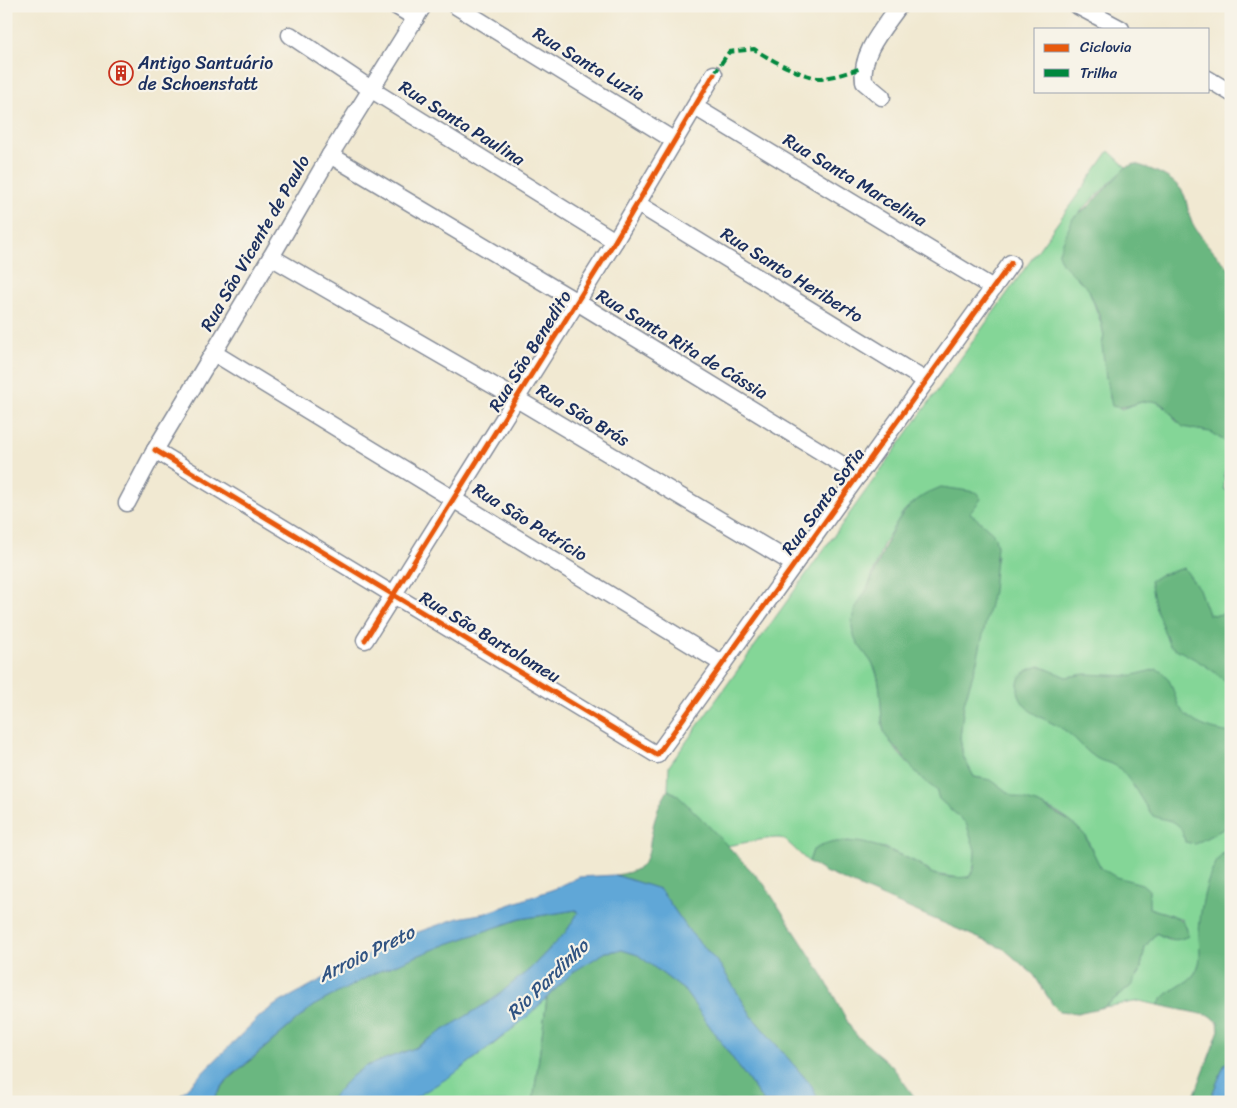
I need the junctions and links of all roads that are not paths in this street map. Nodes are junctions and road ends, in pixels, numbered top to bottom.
1 (396, 6) edge
2 (456, 6) edge
3 (899, 6) edge
4 (1078, 6) edge
5 (419, 12) edge
6 (1119, 28) edge
7 (290, 35) dead end
8 (714, 74) dead end
9 (1210, 80) edge
10 (372, 90) junction
11 (1231, 94) edge
12 (882, 96) dead end
13 (695, 107) junction
14 (675, 141) junction
15 (330, 155) junction
16 (638, 204) junction
17 (615, 242) junction
18 (271, 257) junction
19 (1011, 263) dead end
20 (993, 288) junction
21 (577, 302) junction
22 (214, 353) junction
23 (926, 381) junction
24 (515, 398) junction
25 (155, 450) junction
26 (859, 475) junction
27 (454, 498) junction
28 (127, 504) dead end
29 (794, 564) junction
30 (394, 595) junction
31 (365, 640) dead end
32 (723, 664) junction
33 (657, 755) joint

1 - 5 street
2 - 14 street, Rua Santa Luzia
3 - 12 street
4 - 6 street
5 - 10 street, Rua São Vicente de Paulo
7 - 10 street, Rua Santa Paulina
8 - 13 street, Rua São Benedito
9 - 11 street
10 - 15 street, Rua São Vicente de Paulo
10 - 17 street, Rua Santa Paulina
13 - 14 street, Rua São Benedito
13 - 20 street, Rua Santa Marcelina
14 - 16 street, Rua São Benedito
15 - 18 street, Rua São Vicente de Paulo
15 - 21 street, Rua Santa Rita de Cássia
16 - 17 street, Rua São Benedito
16 - 23 street, Rua Santo Heriberto
17 - 21 street, Rua São Benedito
18 - 22 street, Rua São Vicente de Paulo
18 - 24 street, Rua São Brás
19 - 20 street, Rua Santa Sofia
20 - 23 street, Rua Santa Sofia
21 - 24 street, Rua São Benedito
21 - 26 street, Rua Santa Rita de Cássia
22 - 25 street, Rua São Vicente de Paulo
22 - 27 street, Rua São Patrício
23 - 26 street, Rua Santa Sofia
24 - 27 street, Rua São Benedito
24 - 29 street, Rua São Brás
25 - 28 street, Rua São Vicente de Paulo
25 - 30 street, Rua São Bartolomeu
26 - 29 street, Rua Santa Sofia
27 - 30 street, Rua São Benedito
27 - 32 street, Rua São Patrício
29 - 32 street, Rua Santa Sofia
30 - 31 street, Rua São Benedito
30 - 33 street, Rua São Bartolomeu
32 - 33 street, Rua Santa Sofia

